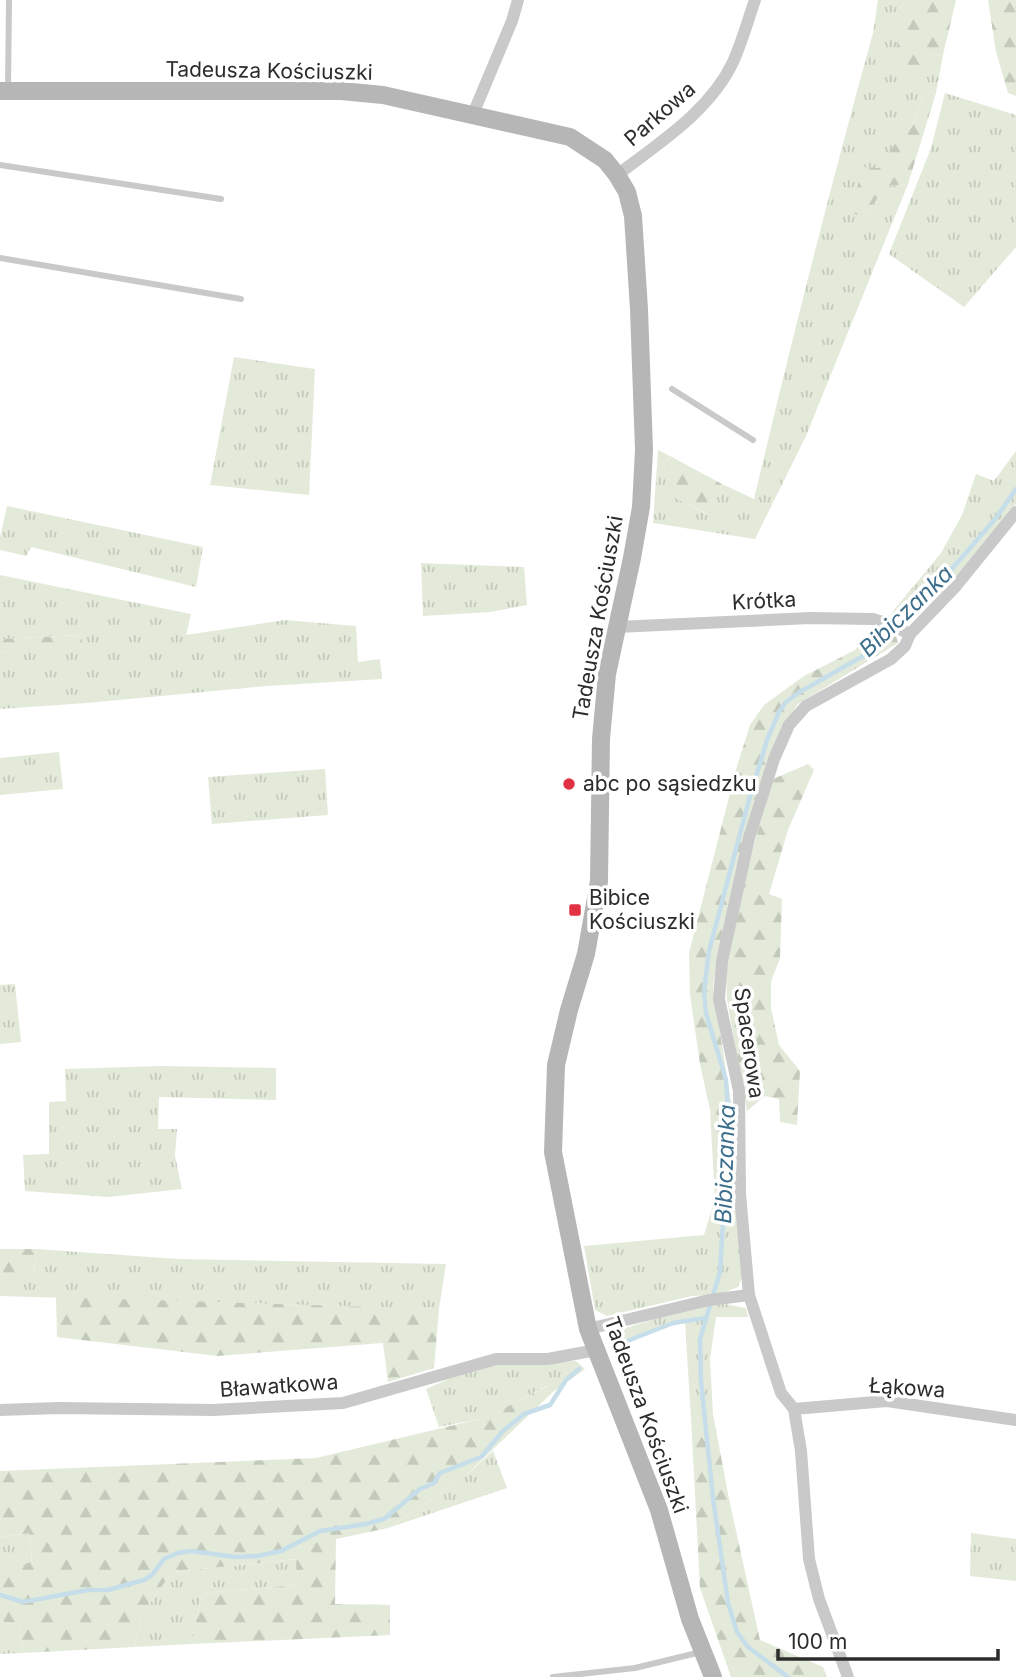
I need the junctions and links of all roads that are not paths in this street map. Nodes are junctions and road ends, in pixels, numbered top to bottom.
1 (9, 0) edge
2 (518, 0) edge
3 (755, 0) edge
4 (4, 91) edge
5 (472, 114) junction
6 (0, 165) edge
7 (617, 175) junction
8 (220, 199) dead end
9 (0, 258) edge
10 (241, 299) dead end
11 (672, 389) dead end
12 (753, 440) dead end
13 (1016, 512) edge
14 (617, 627) junction
15 (910, 634) junction
16 (749, 1295) junction
17 (588, 1329) junction
18 (596, 1350) junction
19 (794, 1409) junction
20 (0, 1410) edge
21 (1016, 1420) edge
22 (703, 1652) junction
23 (553, 1677) edge
24 (713, 1677) edge
25 (848, 1677) edge

1 - 4 lane
2 - 5 street
3 - 7 street, Parkowa
4 - 5 street, Tadeusza Kościuszki
5 - 7 street, Tadeusza Kościuszki
6 - 8 lane
7 - 14 street, Tadeusza Kościuszki
9 - 10 lane
11 - 12 lane
13 - 15 street, Spacerowa
14 - 15 street, Krótka
14 - 17 street, Tadeusza Kościuszki
15 - 16 street, Spacerowa
16 - 17 street
16 - 19 street, Spacerowa
17 - 18 street, Tadeusza Kościuszki
18 - 20 street, Bławatkowa
18 - 22 street, Tadeusza Kościuszki
19 - 21 street, Łąkowa
19 - 25 street, Spacerowa
22 - 23 lane
22 - 24 street, Tadeusza Kościuszki

